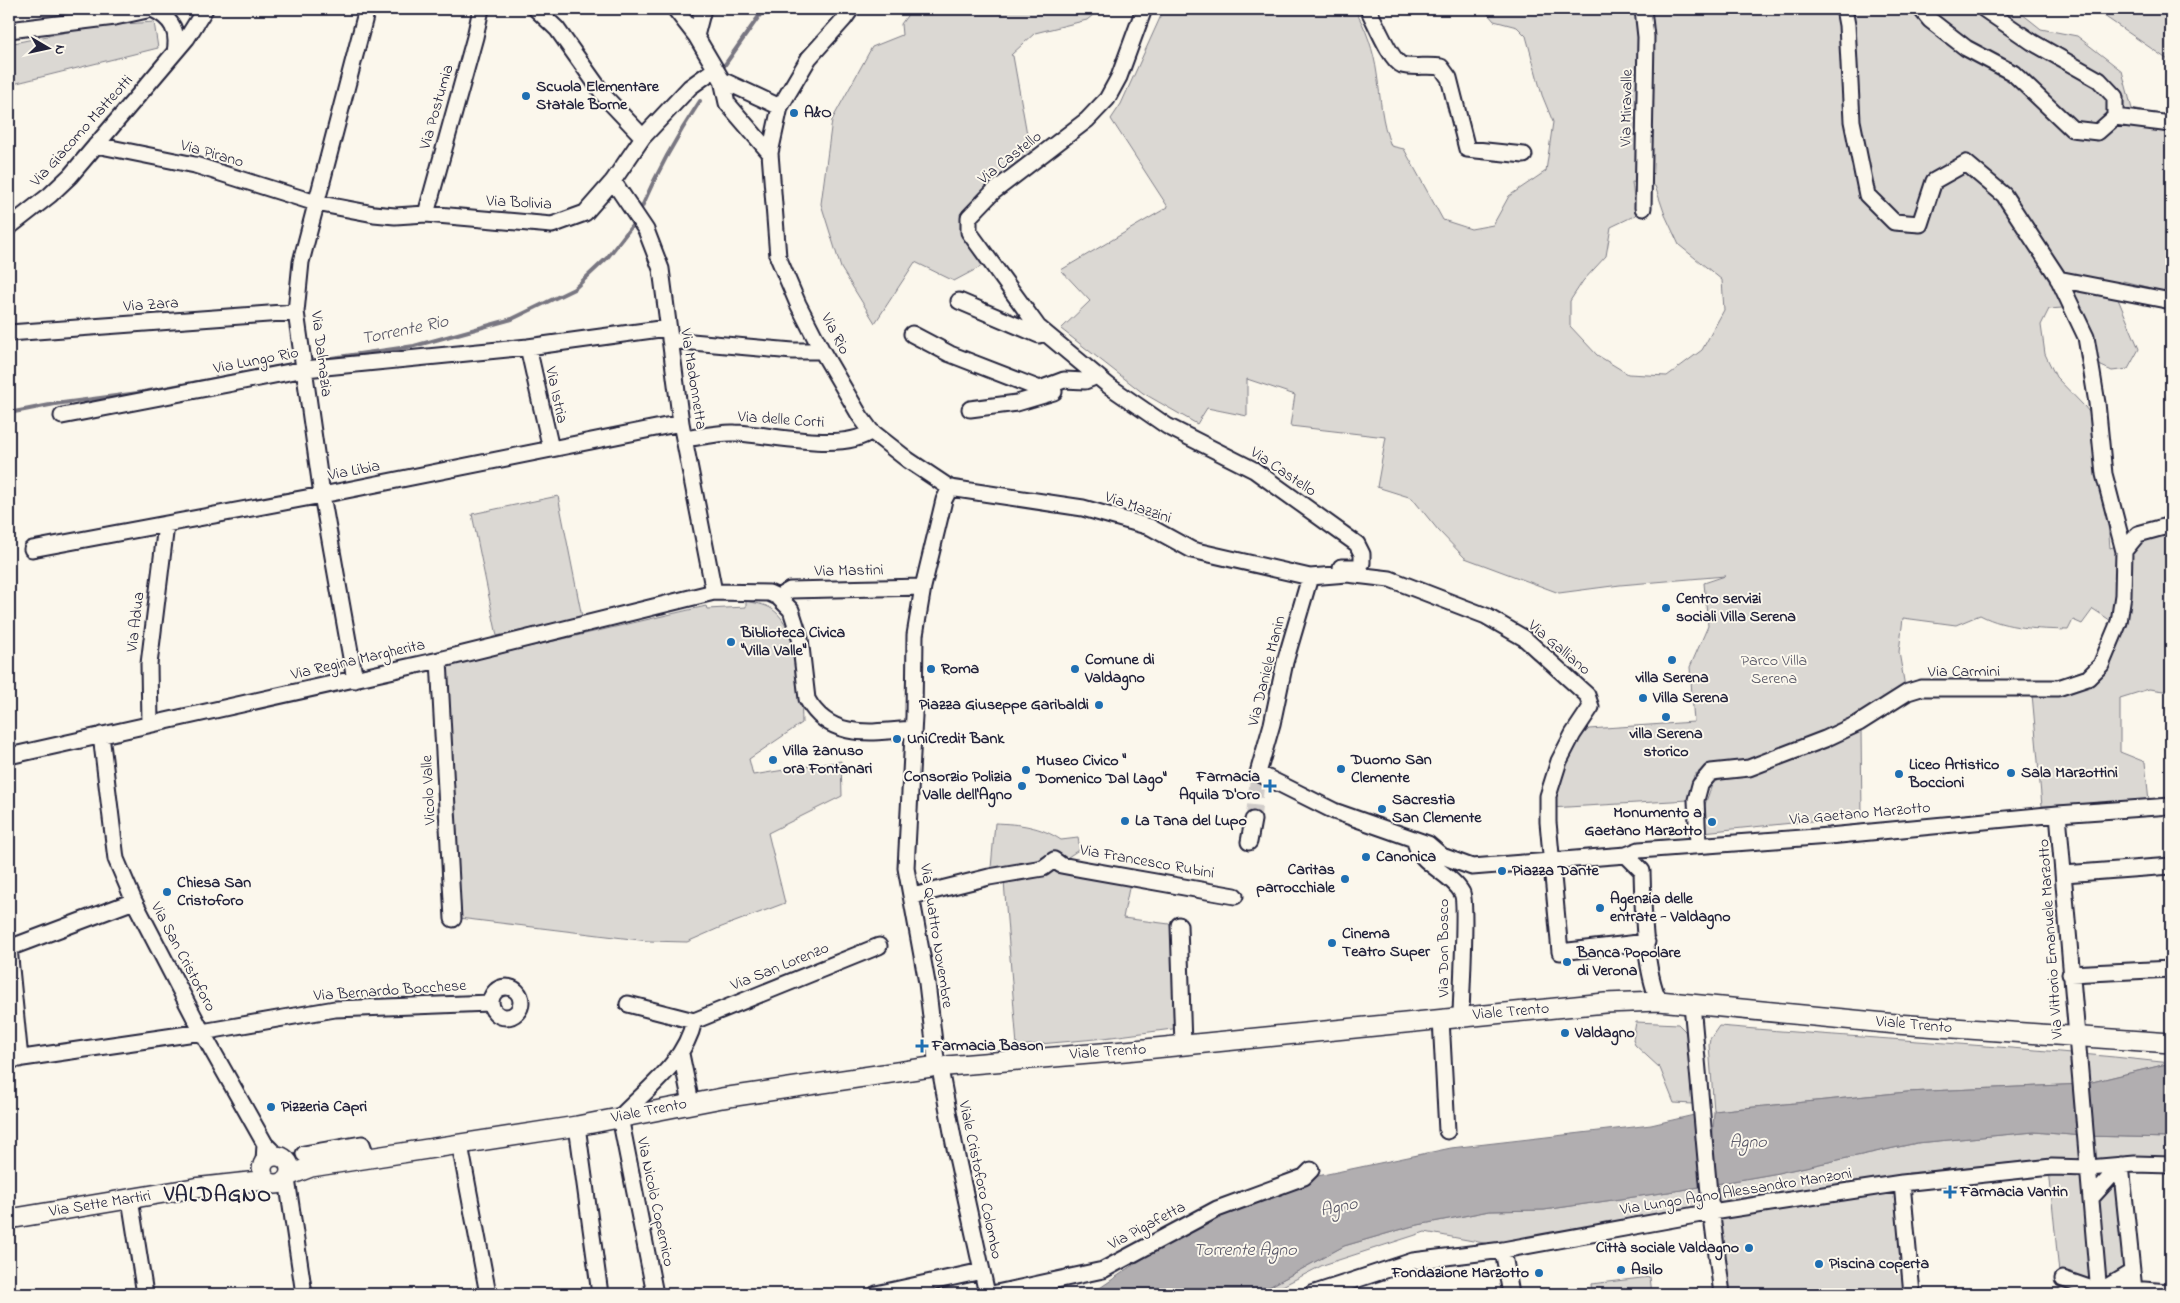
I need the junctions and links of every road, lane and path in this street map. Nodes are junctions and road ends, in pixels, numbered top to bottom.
1 (152, 9) edge
2 (205, 9) edge
3 (367, 9) edge
4 (481, 9) edge
5 (536, 9) edge
6 (675, 9) edge
7 (703, 9) edge
8 (851, 9) edge
9 (1144, 9) edge
10 (1368, 9) edge
11 (1643, 9) edge
12 (1844, 9) edge
13 (1921, 9) edge
14 (1984, 9) edge
15 (9, 30) edge
16 (696, 36) junction
17 (175, 52) junction
18 (719, 74) junction
19 (780, 107) junction
20 (2115, 117) junction
21 (2171, 124) edge
22 (776, 128) junction
23 (748, 129) junction
24 (643, 137) junction
25 (96, 145) junction
26 (770, 153) junction
27 (1524, 155) dead end
28 (613, 181) junction
29 (316, 203) junction
30 (1643, 208) dead end
31 (426, 214) junction
32 (9, 227) edge
33 (2058, 279) junction
34 (959, 301) dead end
35 (2171, 301) edge
36 (296, 312) junction
37 (9, 332) edge
38 (1045, 333) junction
39 (669, 334) junction
40 (912, 334) dead end
41 (528, 347) junction
42 (822, 351) junction
43 (305, 368) junction
44 (1097, 376) junction
45 (1109, 386) junction
46 (970, 409) dead end
47 (62, 416) dead end
48 (681, 423) junction
49 (871, 431) junction
50 (685, 439) junction
51 (550, 449) junction
52 (950, 488) junction
53 (322, 495) junction
54 (166, 525) junction
55 (2171, 525) edge
56 (32, 549) dead end
57 (2124, 551) junction
58 (1327, 576) junction
59 (1310, 577) junction
60 (923, 587) junction
61 (714, 592) junction
62 (778, 597) junction
63 (439, 660) junction
64 (355, 680) junction
65 (150, 724) junction
66 (913, 729) junction
67 (102, 735) junction
68 (9, 756) edge
69 (2171, 806) edge
70 (2058, 814) junction
71 (1253, 820) tunnel mouth
72 (1416, 840) junction
73 (1249, 842) dead end
74 (1698, 845) junction
75 (1626, 855) junction
76 (1552, 860) junction
77 (2171, 866) edge
78 (2064, 874) junction
79 (913, 896) junction
80 (1235, 896) dead end
81 (134, 901) junction
82 (453, 919) dead end
83 (1179, 925) dead end
84 (1647, 942) junction
85 (879, 946) dead end
86 (2171, 969) edge
87 (2070, 974) junction
88 (1659, 1001) junction
89 (490, 1003) dead end
90 (628, 1004) dead end
91 (1692, 1004) junction
92 (1460, 1017) junction
93 (1441, 1019) junction
94 (694, 1021) junction
95 (202, 1032) junction
96 (2076, 1035) junction
97 (2171, 1043) edge
98 (1183, 1045) junction
99 (681, 1054) junction
100 (14, 1060) edge
101 (939, 1066) junction
102 (691, 1103) junction
103 (620, 1117) junction
104 (577, 1126) junction
105 (1447, 1131) dead end
106 (460, 1145) junction
107 (307, 1161) joint
108 (2171, 1165) edge
109 (2121, 1166) junction
110 (2088, 1168) junction
111 (1311, 1170) dead end
112 (273, 1171) junction
113 (1902, 1183) junction
114 (2091, 1198) junction
115 (130, 1199) junction
116 (1712, 1212) junction
117 (9, 1218) edge
118 (1503, 1250) junction
119 (982, 1271) junction
120 (2132, 1272) junction
121 (2062, 1279) dead end
122 (2134, 1290) junction
123 (2171, 1292) edge
124 (2096, 1293) edge
125 (145, 1294) edge
126 (304, 1294) edge
127 (488, 1294) edge
128 (600, 1294) edge
129 (656, 1294) edge
130 (876, 1294) edge
131 (987, 1294) edge
132 (992, 1294) edge
133 (1312, 1294) edge
134 (1511, 1294) edge
135 (1722, 1294) edge
136 (1912, 1294) edge

1 - 15 street
1 - 17 street
2 - 17 street, Via Giacomo Matteotti
3 - 29 street, Via Dalmazia
4 - 31 street, Via Postumia
5 - 24 street
6 - 16 street
7 - 16 street
8 - 19 street, Via Rio
9 - 38 street, Via Castello
10 - 27 street
11 - 30 street, Via Miravalle
12 - 33 street
13 - 20 street
14 - 20 street
16 - 18 street
17 - 25 street, Via Giacomo Matteotti
18 - 19 street
18 - 23 street
18 - 24 street, Via Bolivia
19 - 22 street, Via Rio
20 - 21 street
22 - 23 street
22 - 26 street, Via Rio
23 - 26 street
24 - 28 street, Via Bolivia
25 - 29 street, Via Pirano
25 - 32 street, Via Giacomo Matteotti
26 - 42 street, Via Rio
28 - 31 street, Via Bolivia
28 - 39 street, Via Madonnetta
29 - 31 street, Via Bolivia
29 - 36 street, Via Dalmazia
33 - 35 street
33 - 57 street
34 - 38 street, Via Castello
36 - 37 street, Via Zara
36 - 43 street, Via Dalmazia
38 - 44 street, Via Castello
39 - 41 street, Via Lungo Rio
39 - 42 street, Via Lungo Rio
39 - 48 street, Via Madonnetta
40 - 44 street
41 - 43 street, Via Lungo Rio
41 - 51 street, Via Istria
42 - 49 street, Via Rio
43 - 47 street, Via Lungo Rio
43 - 53 street, Via Dalmazia
44 - 45 street, Via Castello
45 - 46 street
45 - 58 street, Via Castello
48 - 50 street, Via Madonnetta
48 - 51 street, Via Libia
49 - 50 street, Via delle Corti
49 - 52 street, Via Rio
50 - 61 street, Via Madonnetta
51 - 53 street, Via Libia
52 - 59 street, Via Mazzini
52 - 60 street, Via Quattro Novembre
53 - 54 street, Via Libia
53 - 64 street, Via Dalmazia
54 - 56 street, Via Libia
54 - 65 street, Via Adua
55 - 57 street
57 - 74 street, Via Carmini
58 - 59 street, Via Galliano
58 - 76 street, Via Galliano
59 - 72 street, Via Daniele Manin
60 - 62 street, Via Mastini
60 - 66 street, Via Quattro Novembre
61 - 62 street, Via Regina Margherita
61 - 63 street, Via Regina Margherita
62 - 66 street
63 - 64 street, Via Regina Margherita
63 - 82 street, Vicolo Valle
64 - 65 street, Via Regina Margherita
65 - 67 street, Via Regina Margherita
66 - 79 street, Via Quattro Novembre
67 - 68 street, Via Regina Margherita
67 - 81 street, Via San Cristoforo
69 - 70 street, Via Gaetano Marzotto
70 - 74 street, Via Gaetano Marzotto
70 - 78 street, Via Vittorio Emanuele Marzotto
71 - 73 street
72 - 76 street
72 - 92 street, Via Don Bosco
74 - 75 street, Via Gaetano Marzotto
75 - 76 street, Via Gaetano Marzotto
75 - 84 street
76 - 84 street, Via Galliano
77 - 78 street
78 - 87 street, Via Vittorio Emanuele Marzotto
79 - 80 street, Via Francesco Rubini
79 - 101 street, Via Quattro Novembre
81 - 95 street, Via San Cristoforo
81 - 100 street
83 - 98 street
84 - 88 street
85 - 94 street, Via San Lorenzo
86 - 87 street
87 - 96 street, Via Vittorio Emanuele Marzotto
88 - 91 main road, Viale Trento
88 - 92 main road, Viale Trento
89 - 95 street, Via Bernardo Bocchese
90 - 94 street
91 - 96 main road, Viale Trento
91 - 116 street
92 - 93 main road, Viale Trento
93 - 98 main road, Viale Trento
93 - 105 street
94 - 99 street
95 - 100 street, Via Bernardo Bocchese
95 - 112 street, Via San Cristoforo
96 - 97 main road, Viale Trento
96 - 110 street, Via Vittorio Emanuele Marzotto
98 - 101 main road, Viale Trento
99 - 102 street
99 - 103 street
101 - 102 main road, Viale Trento
101 - 119 street, Viale Cristoforo Colombo
102 - 103 main road, Viale Trento
103 - 104 main road, Viale Trento
103 - 129 street, Via Nicolò Copernico
104 - 106 main road, Viale Trento
104 - 128 street
106 - 107 main road, Viale Trento
106 - 127 street
107 - 112 main road, Via Sette Martiri
108 - 109 street, Via Lungo Agno Alessandro Manzoni
109 - 110 street, Via Lungo Agno Alessandro Manzoni
109 - 114 street
109 - 120 street
110 - 113 street, Via Lungo Agno Alessandro Manzoni
110 - 114 street
111 - 132 street, Via Pigafetta
112 - 115 main road, Via Sette Martiri
112 - 126 street, Via San Cristoforo
113 - 116 street, Via Lungo Agno Alessandro Manzoni
113 - 136 street
114 - 124 street
115 - 117 main road, Via Sette Martiri
115 - 125 street
116 - 118 street, Via Lungo Agno Alessandro Manzoni
116 - 135 street
118 - 133 street, Via Lungo Agno Alessandro Manzoni
118 - 134 street
119 - 130 street
119 - 131 street, Viale Cristoforo Colombo
120 - 122 street
120 - 124 street
121 - 124 street
122 - 123 street
122 - 124 street

